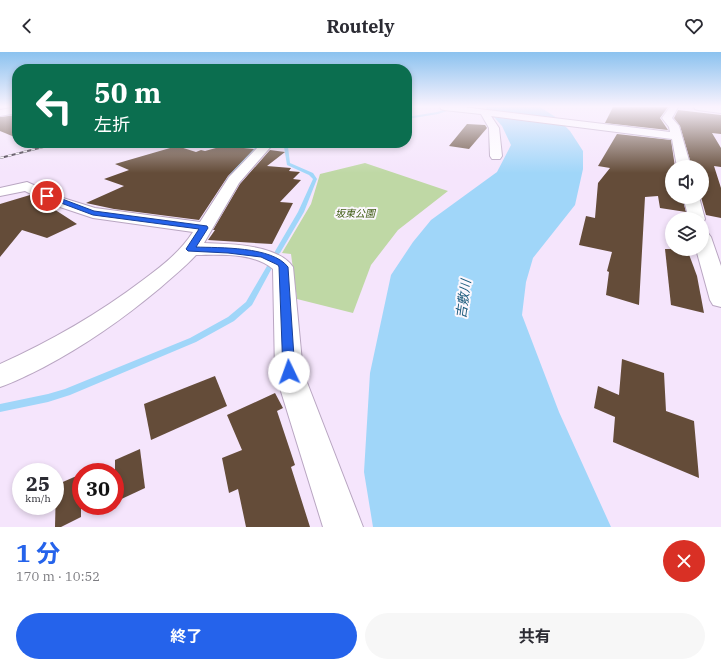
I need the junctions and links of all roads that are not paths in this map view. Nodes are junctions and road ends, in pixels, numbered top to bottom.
1 (494, 129) edge
2 (623, 129) edge
3 (675, 129) edge
4 (676, 136) junction
5 (263, 148) edge
6 (496, 156) dead end
7 (682, 160) edge
8 (0, 192) edge
9 (197, 238) junction
10 (708, 256) edge
11 (721, 300) edge
12 (0, 376) edge
13 (343, 527) edge

1 - 6 street
2 - 4 street
3 - 4 street
4 - 7 street
5 - 9 street
8 - 9 street
9 - 12 street
9 - 13 street
10 - 11 street

